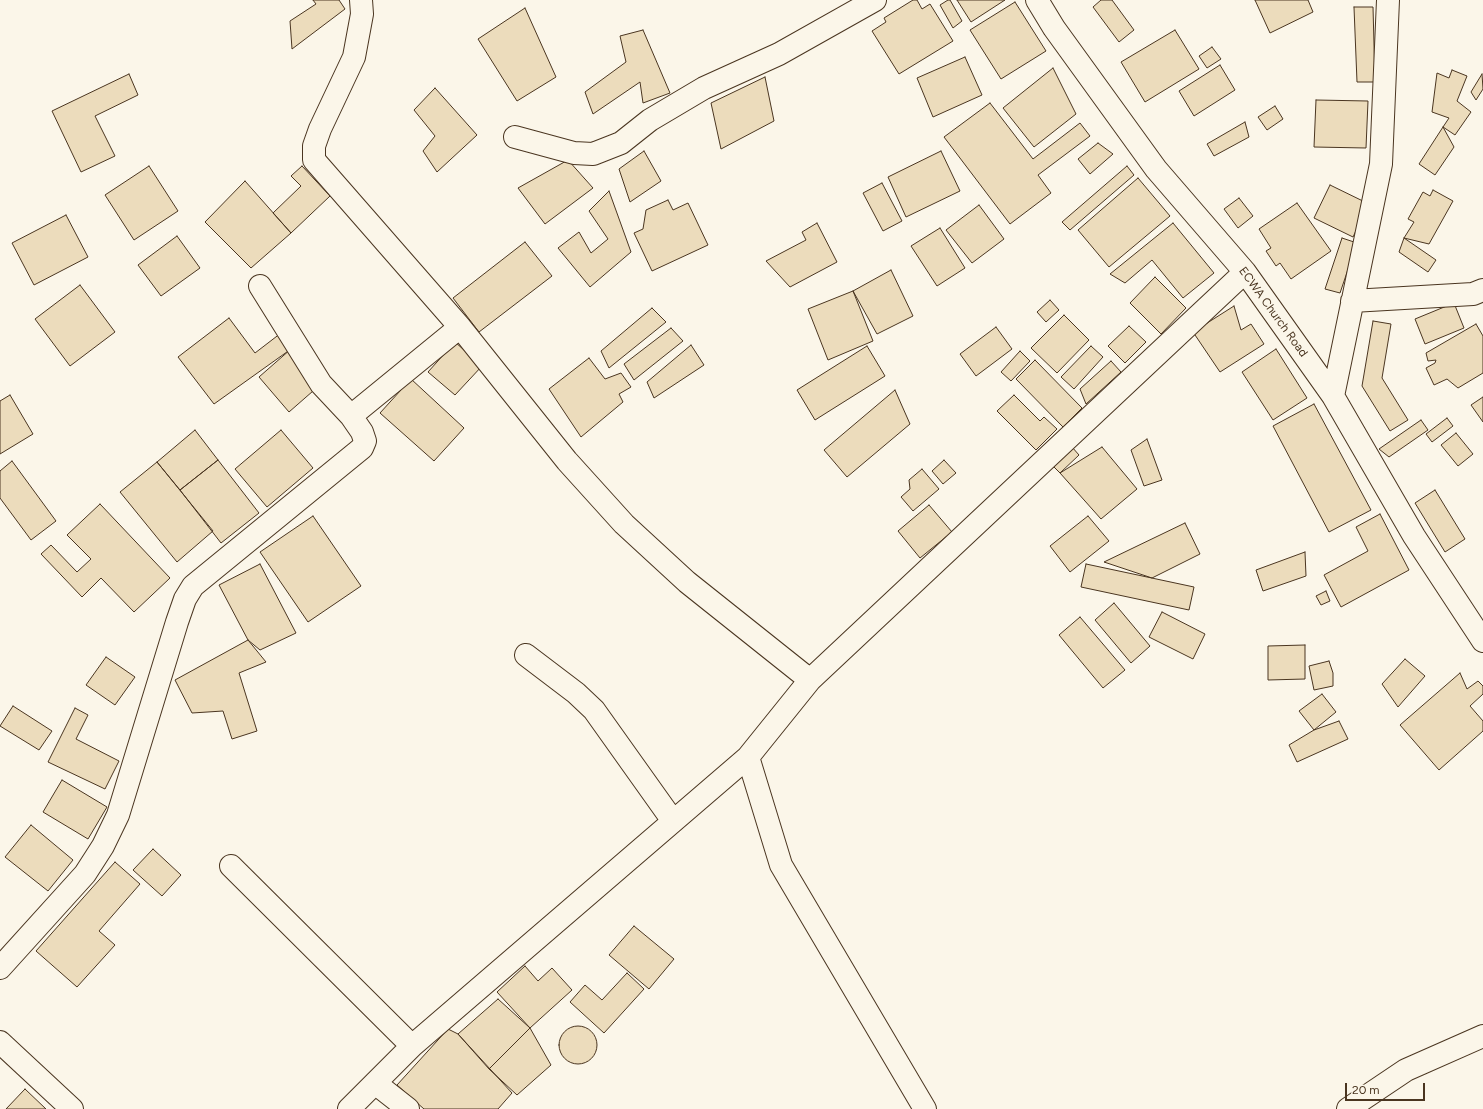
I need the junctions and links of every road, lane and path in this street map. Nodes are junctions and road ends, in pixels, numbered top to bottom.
1 (360, 0) edge
2 (875, 0) edge
3 (1037, 0) edge
4 (1388, 0) edge
5 (515, 138) dead end
6 (1245, 272) junction
7 (260, 286) dead end
8 (1483, 290) edge
9 (1352, 301) junction
10 (460, 327) junction
11 (1333, 396) junction
12 (351, 416) junction
13 (1483, 641) edge
14 (526, 656) dead end
15 (810, 680) junction
16 (748, 757) junction
17 (674, 821) junction
18 (231, 866) dead end
19 (0, 968) edge
20 (1483, 1036) edge
21 (0, 1042) edge
22 (412, 1046) junction
23 (375, 1083) junction
24 (72, 1109) edge
25 (349, 1109) edge
26 (408, 1109) edge
27 (925, 1109) edge
28 (1348, 1109) edge

1 - 10 street
2 - 5 street
3 - 6 street, ECWA Church Road
4 - 9 street
6 - 11 street, ECWA Church Road
6 - 15 street
7 - 12 street
8 - 9 street
9 - 11 street
10 - 12 street
10 - 15 street
11 - 13 street, ECWA Church Road
12 - 19 street
14 - 17 street
15 - 16 street
16 - 17 street
16 - 27 street
17 - 22 street
18 - 22 street
20 - 28 street
21 - 24 street
22 - 23 street
23 - 25 street
23 - 26 street

